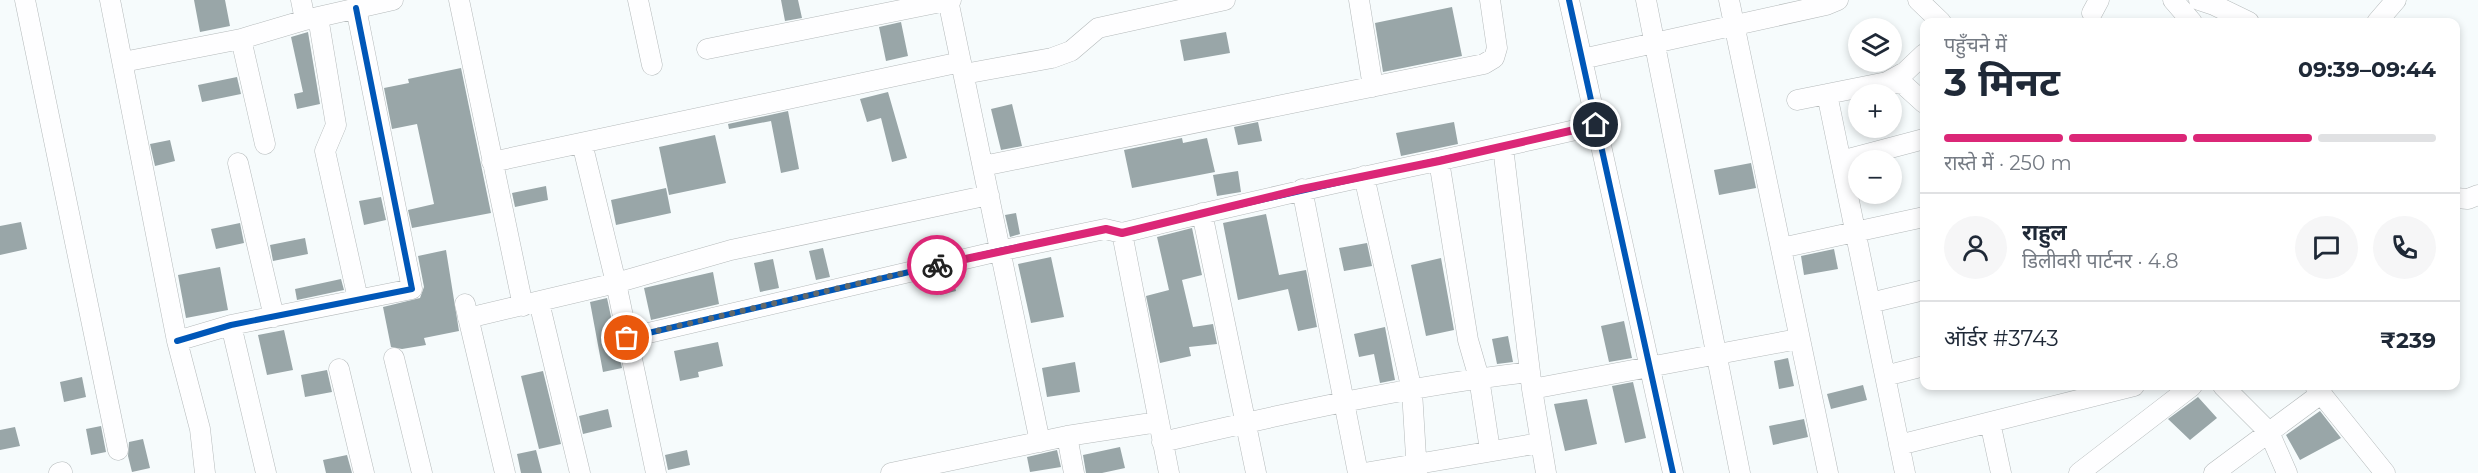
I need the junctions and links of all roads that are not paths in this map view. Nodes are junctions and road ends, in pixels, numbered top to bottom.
1 (25, 0) edge
2 (110, 0) edge
3 (301, 0) edge
4 (393, 0) edge
5 (459, 0) edge
6 (638, 0) edge
7 (949, 0) edge
8 (1225, 0) edge
9 (1359, 0) edge
10 (1490, 0) edge
11 (1569, 0) edge
12 (1646, 0) edge
13 (1729, 0) edge
14 (1838, 0) edge
15 (1918, 0) edge
16 (2172, 0) edge
17 (2199, 0) edge
18 (2396, 0) edge
19 (362, 5) edge
20 (1937, 18) edge
21 (2188, 18) edge
22 (2240, 18) edge
23 (2380, 18) edge
24 (312, 19) junction
25 (1734, 27) junction
26 (241, 39) junction
27 (1656, 43) junction
28 (707, 49) dead end
29 (1920, 58) edge
30 (1582, 59) junction
31 (123, 62) junction
32 (652, 65) dead end
33 (962, 68) junction
34 (1887, 82) junction
35 (1373, 87) junction
36 (1827, 94) junction
37 (1797, 100) dead end
38 (1920, 100) edge
39 (1596, 125) junction
40 (1920, 140) edge
41 (582, 143) junction
42 (265, 144) dead end
43 (1503, 147) junction
44 (1439, 161) junction
45 (1840, 161) junction
46 (492, 162) junction
47 (238, 163) dead end
48 (983, 166) junction
49 (1364, 176) junction
50 (1302, 189) junction
51 (989, 195) junction
52 (2478, 195) edge
53 (2460, 198) edge
54 (1202, 213) junction
55 (1920, 218) edge
56 (1122, 233) junction
57 (1856, 233) junction
58 (1781, 248) junction
59 (999, 251) junction
60 (616, 284) junction
61 (1920, 291) edge
62 (358, 299) junction
63 (1870, 303) junction
64 (531, 304) junction
65 (274, 317) junction
66 (231, 326) junction
67 (627, 338) junction
68 (1798, 339) junction
69 (177, 340) junction
70 (1717, 354) junction
71 (394, 358) dead end
72 (1650, 367) junction
73 (1920, 367) edge
74 (339, 369) dead end
75 (1885, 376) junction
76 (1479, 378) junction
77 (1531, 380) junction
78 (2118, 390) edge
79 (2187, 390) edge
80 (2227, 390) edge
81 (2318, 390) edge
82 (2320, 390) edge
83 (1412, 391) junction
84 (1345, 403) junction
85 (1158, 422) junction
86 (1245, 422) junction
87 (1990, 422) junction
88 (2269, 432) junction
89 (1067, 436) junction
90 (1040, 442) junction
91 (1162, 442) junction
92 (1540, 443) junction
93 (1899, 445) junction
94 (118, 450) dead end
95 (1490, 450) junction
96 (1416, 469) edge
97 (205, 473) edge
98 (266, 473) edge
99 (364, 473) edge
100 (422, 473) edge
101 (505, 473) edge
102 (580, 473) edge
103 (656, 473) edge
104 (891, 473) edge
105 (1074, 473) edge
106 (1168, 473) edge
107 (1256, 473) edge
108 (1358, 473) edge
109 (1364, 473) edge
110 (1546, 473) edge
111 (1673, 473) edge
112 (1740, 473) edge
113 (1828, 473) edge
114 (1905, 473) edge
115 (2001, 473) edge
116 (2079, 473) edge
117 (2214, 473) edge
118 (2287, 473) edge
119 (2385, 473) edge

1 - 94 street
2 - 31 street
3 - 24 street
4 - 19 street
5 - 46 street
6 - 32 street
7 - 28 street
7 - 33 street
8 - 33 street
9 - 35 street
10 - 35 street
11 - 30 street
12 - 27 street
13 - 25 street
14 - 25 street
15 - 20 street
16 - 21 street
17 - 22 street
18 - 23 street
19 - 24 street
19 - 62 street
24 - 26 street
24 - 62 street
25 - 27 street
25 - 58 street
26 - 31 street
26 - 42 street
27 - 30 street
27 - 70 street
29 - 34 street
30 - 39 street
31 - 69 street
33 - 41 street
33 - 48 street
34 - 36 street
34 - 38 street
35 - 48 street
36 - 37 street
36 - 45 street
39 - 43 street
39 - 72 street
40 - 45 street
41 - 46 street
41 - 60 street
43 - 44 street
43 - 77 street
44 - 49 street
44 - 76 street
45 - 57 street
46 - 64 street
47 - 65 street
48 - 51 street
49 - 50 street
49 - 83 street
50 - 54 street
50 - 84 street
51 - 59 street
51 - 60 street
52 - 53 street
54 - 56 street
54 - 86 street
55 - 57 street
56 - 59 street
56 - 85 street
57 - 58 street
57 - 63 street
58 - 68 street
59 - 67 street
59 - 90 street
60 - 64 street
60 - 67 street
61 - 63 street
62 - 65 street
63 - 75 street
64 - 101 street
64 - 102 street
65 - 66 street
66 - 69 street
66 - 98 street
67 - 103 street
68 - 70 street
68 - 113 street
69 - 97 street
70 - 72 street
70 - 112 street
71 - 100 street
72 - 77 street
72 - 111 street
73 - 75 street
74 - 99 street
75 - 93 street
76 - 77 street
76 - 83 street
76 - 95 street
77 - 92 street
78 - 87 street
79 - 116 street
80 - 88 street
81 - 88 street
82 - 119 street
83 - 84 street
83 - 96 street
84 - 86 street
84 - 108 street
85 - 89 street
85 - 91 street
86 - 91 street
86 - 107 street
87 - 93 street
87 - 115 street
88 - 117 street
88 - 118 street
89 - 90 street
89 - 105 street
90 - 104 street
91 - 106 street
92 - 95 street
92 - 110 street
93 - 114 street
95 - 96 street
96 - 109 street

